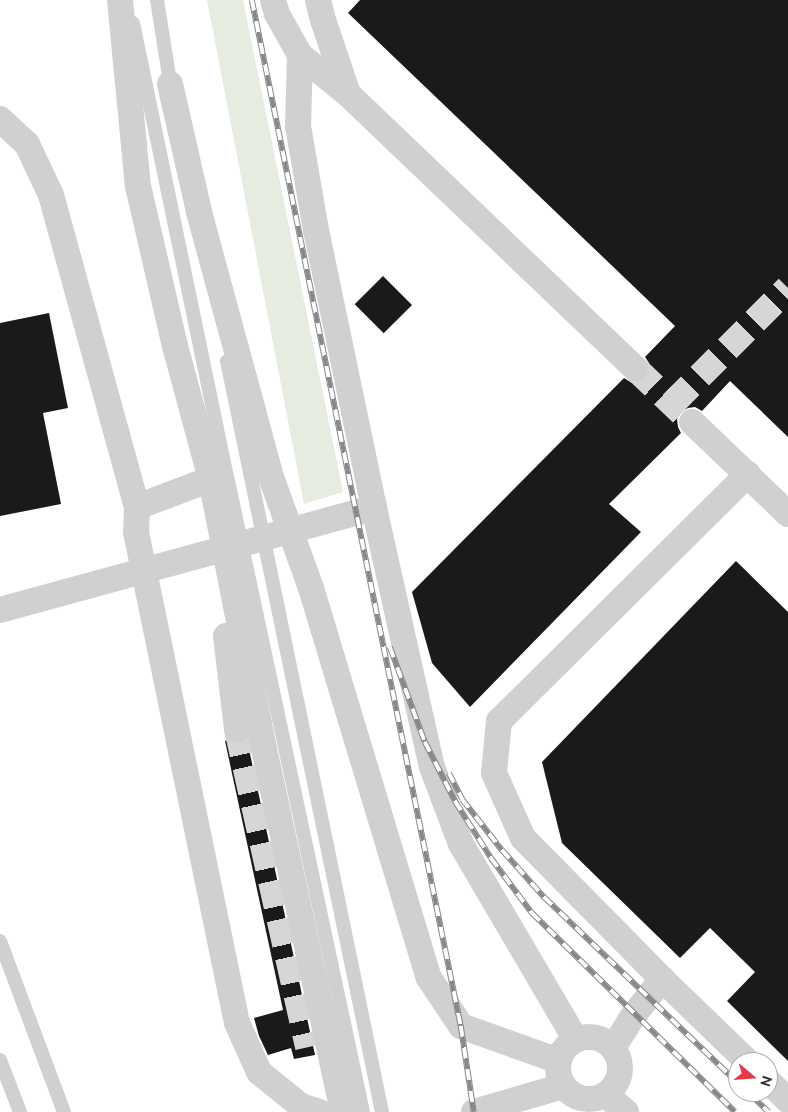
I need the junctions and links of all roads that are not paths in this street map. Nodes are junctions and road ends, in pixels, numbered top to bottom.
1 (120, 0) edge
2 (129, 0) edge
3 (157, 0) edge
4 (273, 0) edge
5 (318, 0) edge
6 (300, 54) junction
7 (170, 84) junction
8 (349, 95) junction
9 (0, 119) edge
10 (635, 368) tunnel mouth
11 (692, 422) tunnel mouth
12 (748, 474) junction
13 (211, 479) junction
14 (136, 507) junction
15 (374, 508) junction
16 (788, 514) edge
17 (232, 593) junction
18 (0, 610) edge
19 (237, 730) tunnel mouth
20 (0, 942) edge
21 (662, 979) junction
22 (576, 1040) junction
23 (613, 1048) junction
24 (738, 1052) edge
25 (0, 1060) edge
26 (561, 1073) junction
27 (778, 1090) edge
28 (606, 1095) junction
29 (788, 1100) edge
30 (20, 1112) edge
31 (64, 1112) edge
32 (319, 1112) edge
33 (343, 1112) edge
34 (363, 1112) edge
35 (382, 1112) edge
36 (474, 1112) edge
37 (626, 1112) edge

1 - 13 street
2 - 34 lane
3 - 7 lane
4 - 6 street
5 - 8 street
6 - 8 street
6 - 15 street
7 - 26 street
7 - 35 lane
8 - 10 street
9 - 14 street
11 - 12 street
12 - 16 street
12 - 21 street
13 - 14 street
13 - 17 street
14 - 32 street
15 - 18 street
15 - 22 street
17 - 19 street
17 - 33 street
20 - 31 lane
21 - 23 street
21 - 24 street
22 - 23 street
22 - 26 street
23 - 28 street
25 - 30 lane
26 - 28 street
26 - 36 street
27 - 29 street
28 - 37 street

